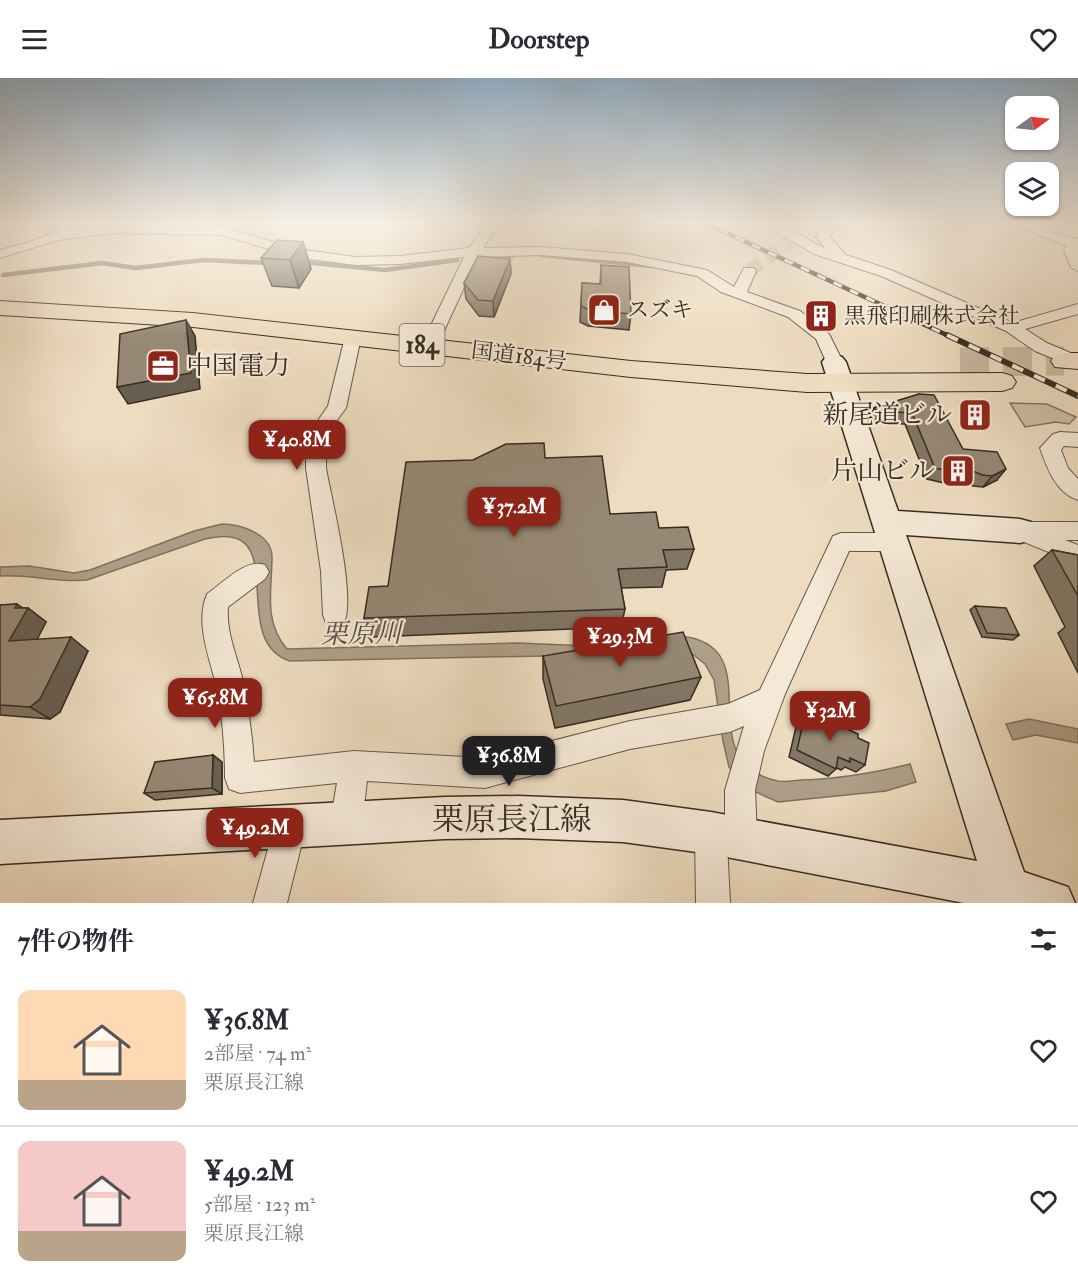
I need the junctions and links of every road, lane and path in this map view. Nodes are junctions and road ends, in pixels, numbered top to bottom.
1 (352, 260) edge
2 (378, 260) edge
3 (468, 260) edge
4 (630, 260) edge
5 (845, 260) edge
6 (749, 271) tunnel mouth
7 (0, 293) edge
8 (739, 293) junction
9 (0, 308) edge
10 (1078, 309) edge
11 (1012, 328) junction
12 (353, 337) junction
13 (432, 337) junction
14 (1072, 361) edge
15 (960, 362) tunnel mouth
16 (839, 373) junction
17 (1002, 382) dead end
18 (1078, 440) edge
19 (1078, 492) edge
20 (1020, 531) junction
21 (1078, 531) edge
22 (891, 532) junction
23 (1078, 555) edge
24 (257, 572) dead end
25 (335, 615) dead end
26 (767, 700) junction
27 (354, 766) junction
28 (346, 823) junction
29 (290, 827) junction
30 (726, 836) junction
31 (0, 842) edge
32 (1039, 899) edge
33 (270, 903) edge
34 (713, 903) edge

1 - 2 street
3 - 13 street
4 - 8 street
5 - 11 street
6 - 8 street
7 - 13 highway, 国道184号 / 184
8 - 16 street
9 - 12 highway, 国道184号 / 184
10 - 11 street
11 - 14 street
12 - 13 highway, 国道184号 / 184
12 - 25 street
13 - 16 highway, 国道184号 / 184
15 - 16 highway, 国道184号 / 184
16 - 17 highway, 国道184号 / 184
16 - 22 main road
18 - 19 street
20 - 21 street
20 - 22 main road
20 - 23 street
22 - 26 street
22 - 32 main road
24 - 27 street
26 - 27 street
26 - 30 street
27 - 28 street
28 - 29 main road, 栗原長江線
28 - 30 main road, 栗原長江線
29 - 31 main road, 栗原長江線
29 - 33 street
30 - 32 main road, 栗原長江線
30 - 34 street

